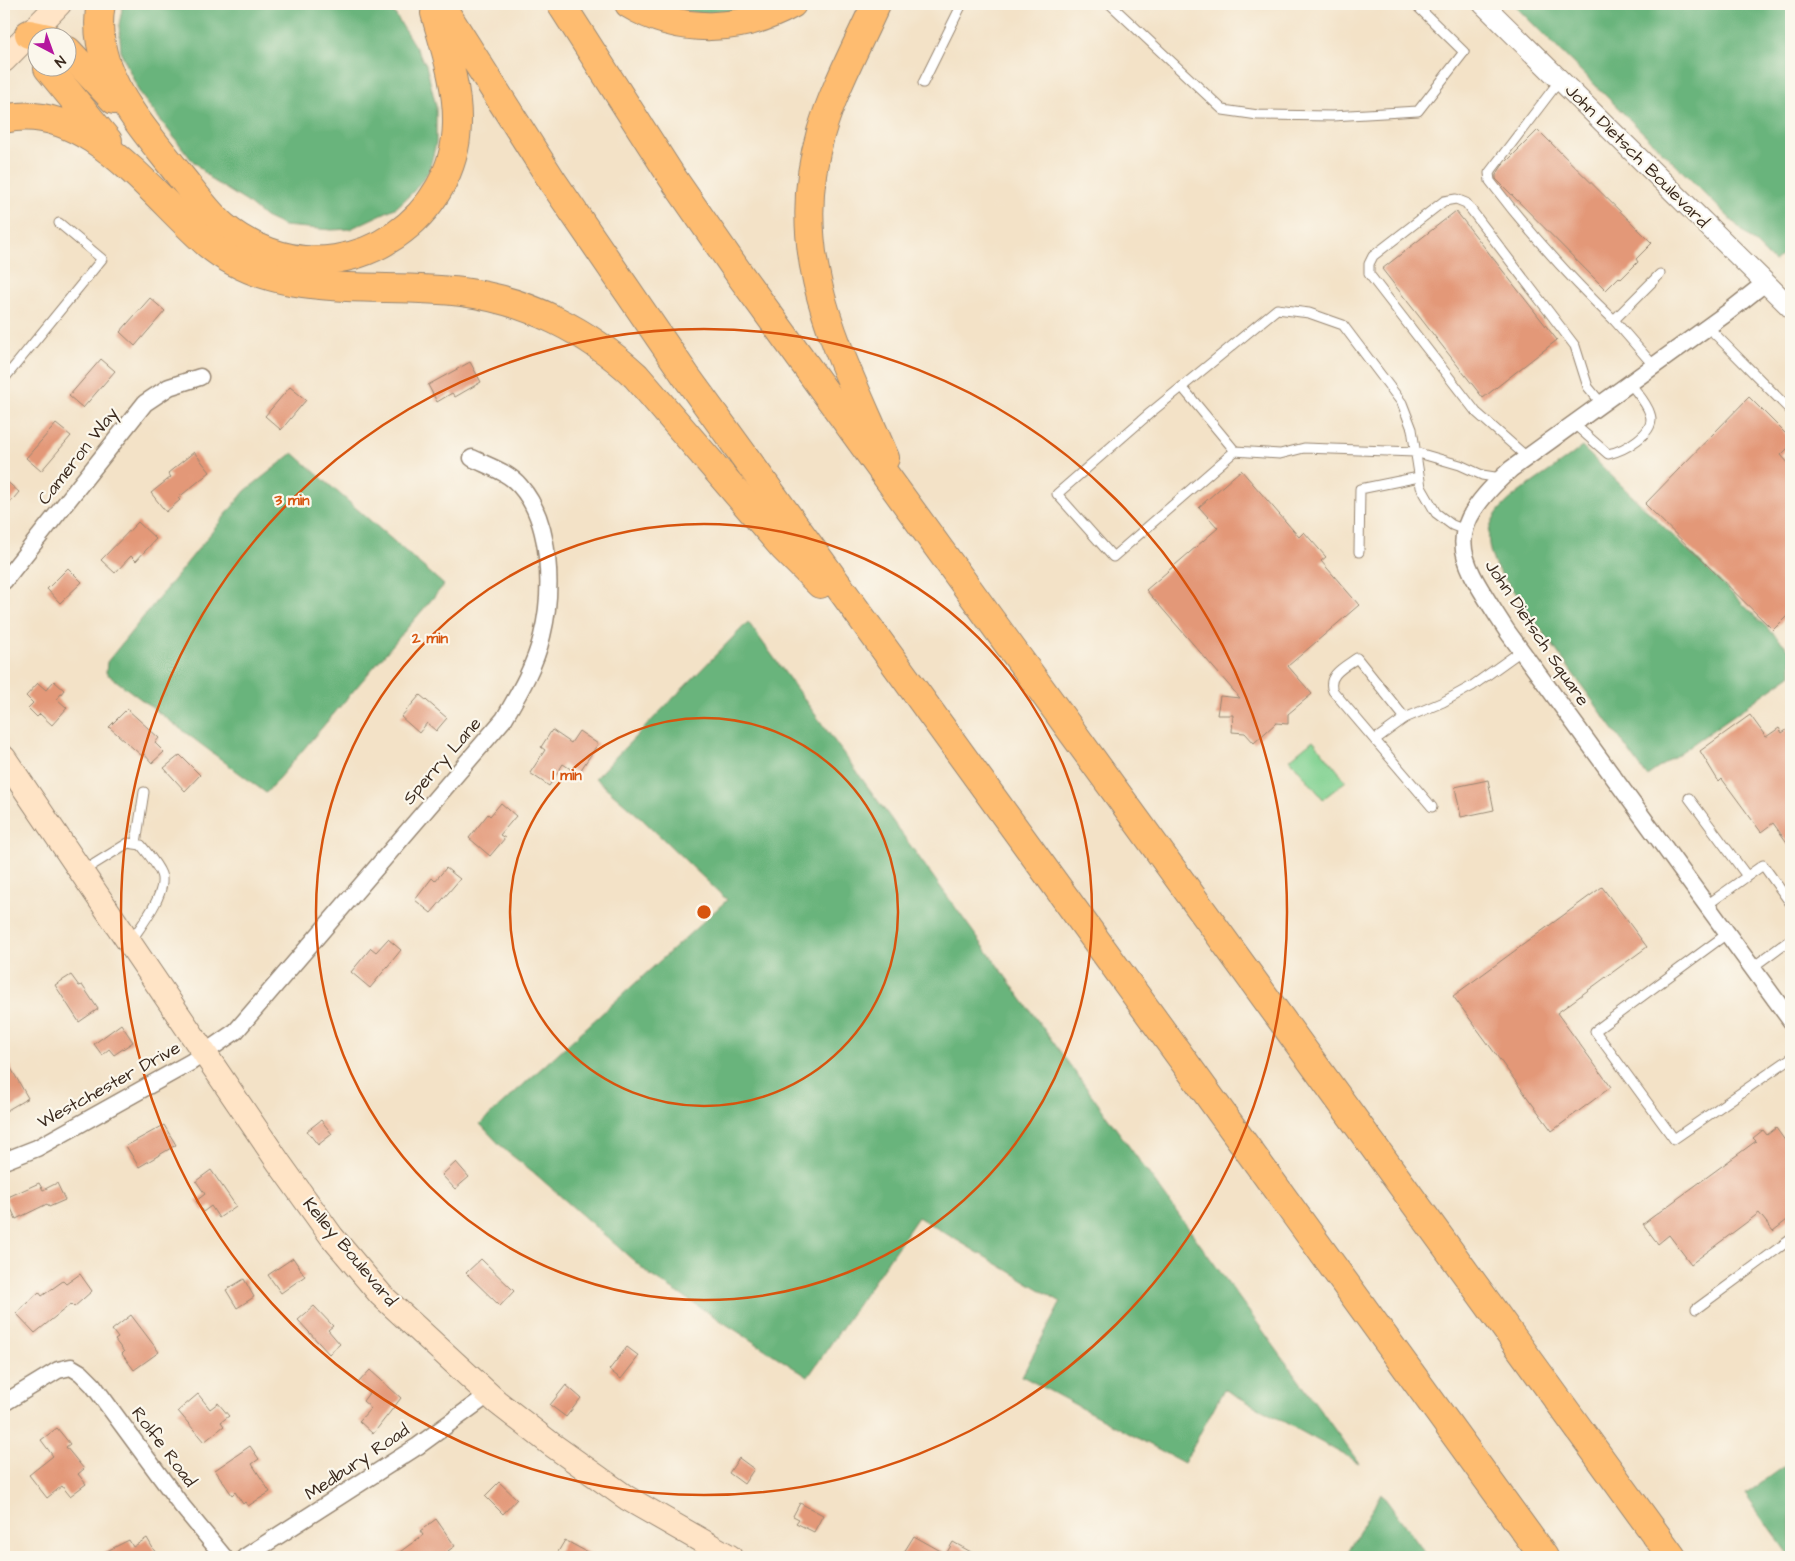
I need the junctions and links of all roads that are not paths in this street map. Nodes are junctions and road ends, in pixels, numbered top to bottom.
1 (59, 4) edge
2 (101, 4) edge
3 (433, 4) edge
4 (440, 4) edge
5 (561, 4) edge
6 (629, 4) edge
7 (792, 4) edge
8 (876, 4) edge
9 (962, 4) edge
10 (1110, 4) edge
11 (1483, 4) edge
12 (1418, 5) edge
13 (45, 28) edge
14 (28, 47) edge
15 (4, 60) edge
16 (78, 62) edge
17 (56, 78) edge
18 (1560, 80) junction
19 (923, 83) dead end
20 (4, 119) edge
21 (148, 136) junction
22 (142, 180) junction
23 (59, 223) dead end
24 (1660, 274) dead end
25 (1765, 283) junction
26 (1791, 308) edge
27 (1614, 320) junction
28 (1708, 327) junction
29 (1654, 366) junction
30 (200, 378) dead end
31 (4, 379) edge
32 (1630, 383) junction
33 (1182, 387) junction
34 (1602, 404) junction
35 (1791, 411) edge
36 (1574, 424) junction
37 (1236, 451) junction
38 (1415, 452) junction
39 (472, 458) dead end
40 (1528, 458) junction
41 (1419, 477) junction
42 (1501, 478) junction
43 (905, 503) junction
44 (1465, 530) junction
45 (1358, 552) dead end
46 (4, 580) edge
47 (877, 639) junction
48 (1522, 651) junction
49 (1405, 718) junction
50 (1376, 739) junction
51 (4, 758) edge
52 (144, 792) dead end
53 (1689, 798) dead end
54 (1432, 807) dead end
55 (136, 843) junction
56 (83, 874) junction
57 (1748, 876) junction
58 (1791, 904) edge
59 (1707, 905) junction
60 (1728, 933) junction
61 (1791, 939) edge
62 (129, 943) junction
63 (1753, 968) junction
64 (1791, 1021) edge
65 (205, 1054) junction
66 (1791, 1058) edge
67 (4, 1162) edge
68 (1791, 1238) edge
69 (1696, 1310) dead end
70 (488, 1394) junction
71 (4, 1403) edge
72 (224, 1557) edge
73 (245, 1557) edge
74 (730, 1557) edge
75 (1544, 1557) edge
76 (1672, 1557) edge

1 - 13 main road
2 - 21 highway
3 - 21 highway
4 - 47 highway
5 - 43 highway
6 - 7 highway
8 - 43 highway
9 - 19 lane
10 - 12 lane
11 - 18 street, John Dietsch Boulevard
14 - 15 main road
16 - 21 highway
17 - 22 highway
18 - 25 street, John Dietsch Boulevard
18 - 27 lane
20 - 22 highway
22 - 47 highway
23 - 31 lane
24 - 27 lane
25 - 26 street, John Dietsch Boulevard
25 - 28 street, John Dietsch Square
27 - 29 lane
28 - 29 street, John Dietsch Square
28 - 35 lane
29 - 32 street, John Dietsch Square
30 - 46 street, Cameron Way
32 - 34 street, John Dietsch Square
32 - 36 lane
33 - 37 lane
33 - 37 lane
33 - 38 lane
34 - 36 street, John Dietsch Square
34 - 40 lane
36 - 40 street, John Dietsch Square
37 - 38 lane
38 - 41 lane
38 - 42 lane
39 - 65 street, Sperry Lane
40 - 42 street, John Dietsch Square
41 - 44 lane
41 - 45 lane
42 - 44 street, John Dietsch Square
43 - 76 highway
44 - 48 street, John Dietsch Square
47 - 75 highway
48 - 49 lane
48 - 59 street, John Dietsch Square
49 - 50 lane
49 - 50 lane
50 - 54 lane
51 - 56 main road, Kelley Boulevard
52 - 55 lane
53 - 57 lane
55 - 56 lane
55 - 62 lane
56 - 62 main road, Kelley Boulevard
57 - 58 lane
57 - 59 lane
59 - 60 street, John Dietsch Square
60 - 63 street, John Dietsch Square
60 - 66 lane
61 - 63 lane
62 - 65 main road, Kelley Boulevard
63 - 64 street, John Dietsch Square
65 - 67 street, Westchester Drive
65 - 70 main road, Kelley Boulevard
68 - 69 lane
70 - 73 street, Medbury Road
70 - 74 main road, Kelley Boulevard
71 - 72 street, Rolfe Road

